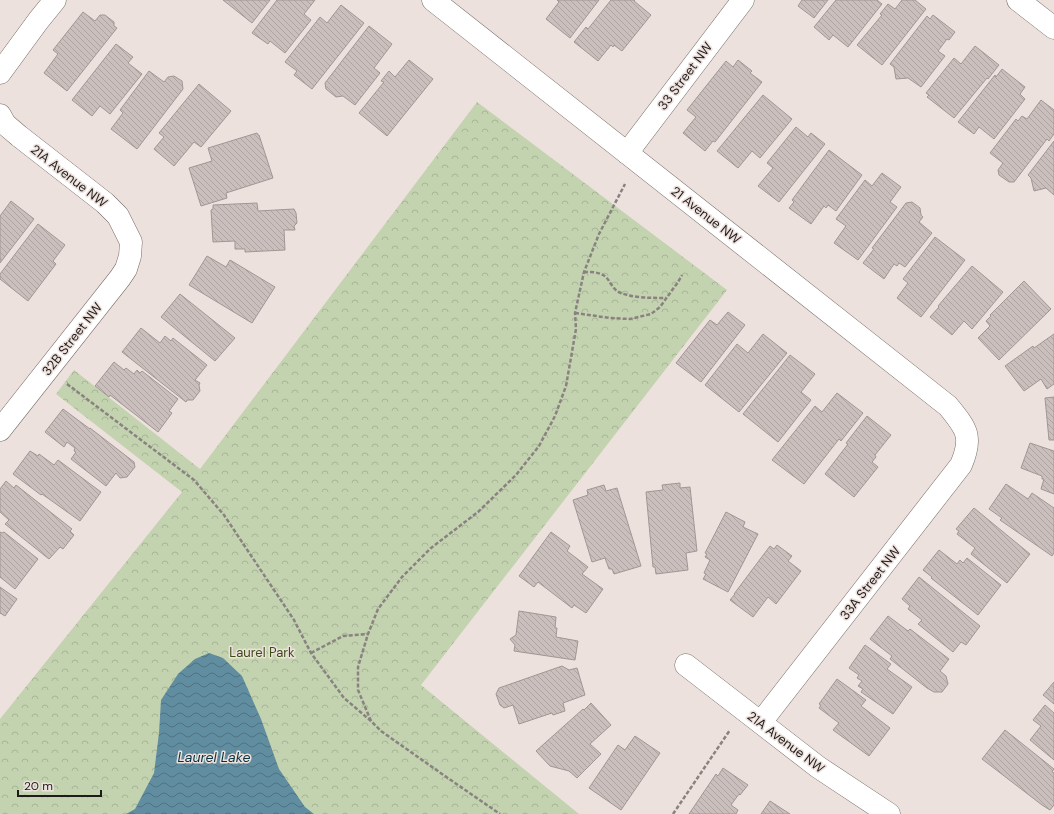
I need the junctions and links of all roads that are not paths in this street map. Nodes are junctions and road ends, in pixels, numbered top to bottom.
1 (55, 0) edge
2 (433, 0) edge
3 (742, 0) edge
4 (1018, 0) edge
5 (1054, 28) edge
6 (0, 73) edge
7 (0, 114) edge
8 (633, 158) junction
9 (131, 242) joint
10 (0, 430) edge
11 (967, 438) joint
12 (686, 665) dead end
13 (752, 716) junction
14 (889, 814) edge

1 - 6 street
2 - 8 street, 21 Avenue NW
3 - 8 street, 33 Street NW
4 - 5 street
7 - 9 street, 21A Avenue NW
8 - 11 street, 21 Avenue NW
9 - 10 street, 32B Street NW
11 - 13 street, 33A Street NW
12 - 13 street, 21A Avenue NW
13 - 14 street, 21A Avenue NW

